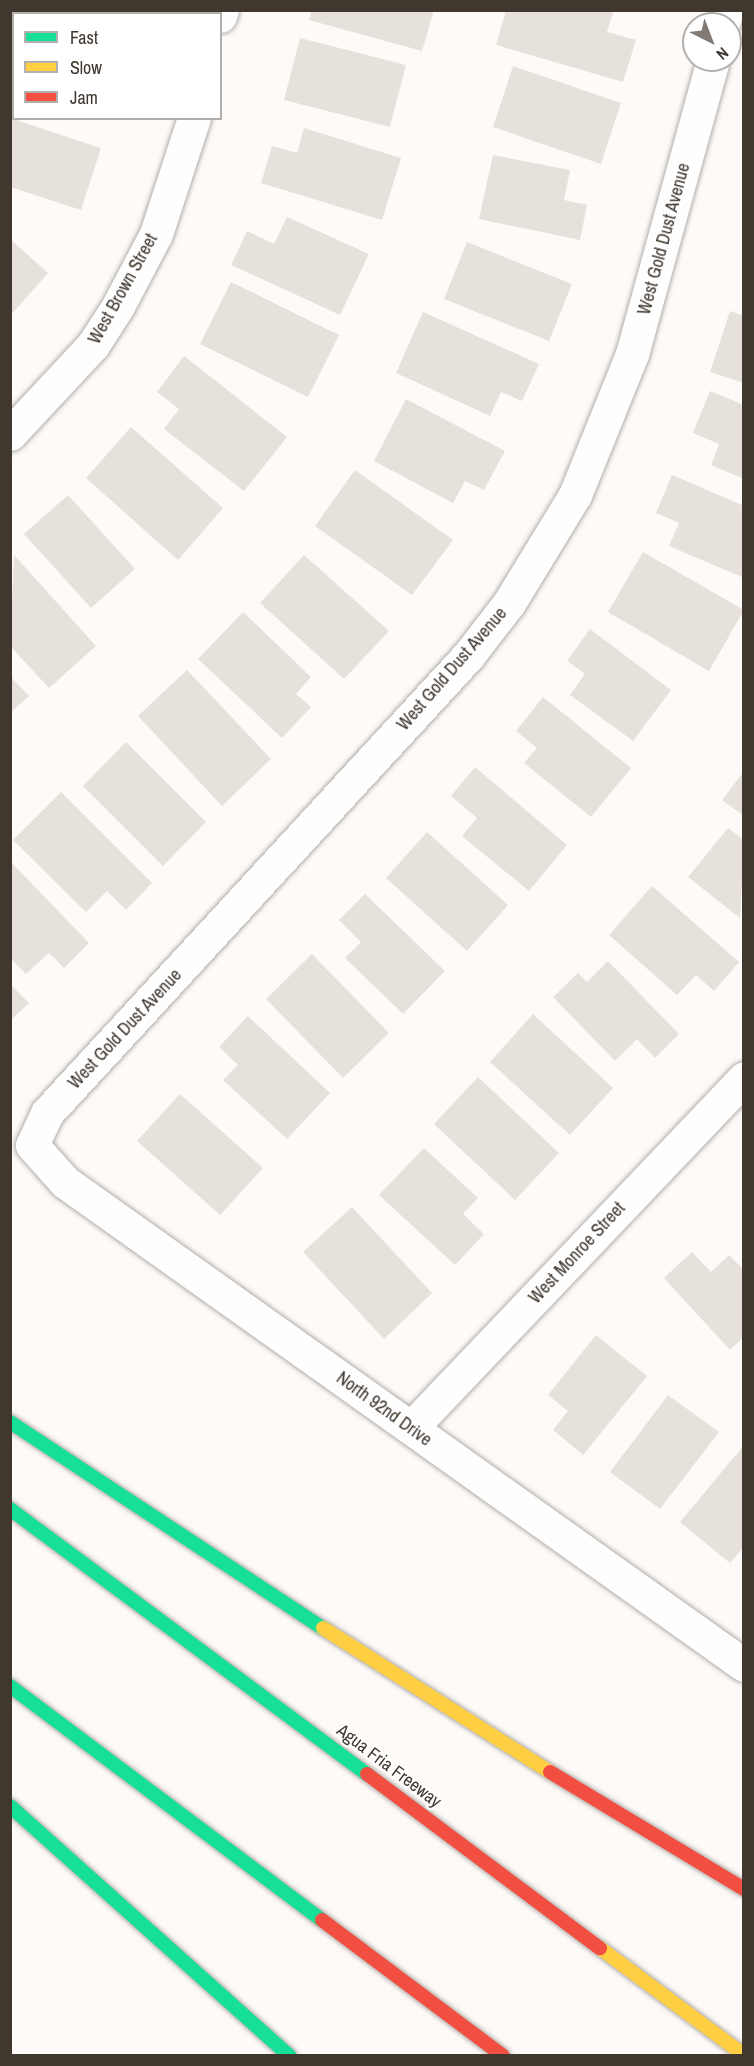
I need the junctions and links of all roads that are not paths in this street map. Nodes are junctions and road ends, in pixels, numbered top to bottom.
1 (710, 72) edge
2 (193, 120) edge
3 (10, 434) edge
4 (744, 1078) edge
5 (32, 1145) joint
6 (10, 1422) edge
7 (411, 1428) junction
8 (10, 1509) edge
9 (744, 1665) edge
10 (10, 1686) edge
11 (10, 1806) edge
12 (744, 1889) edge
13 (290, 2055) edge
14 (503, 2055) edge
15 (744, 2055) edge

1 - 5 street, West Gold Dust Avenue
2 - 3 street, West Brown Street
4 - 7 street, West Monroe Street
5 - 7 street, North 92nd Drive
6 - 12 highway
7 - 9 street, North 92nd Drive
8 - 15 highway, Agua Fria Freeway
10 - 14 highway
11 - 13 highway

